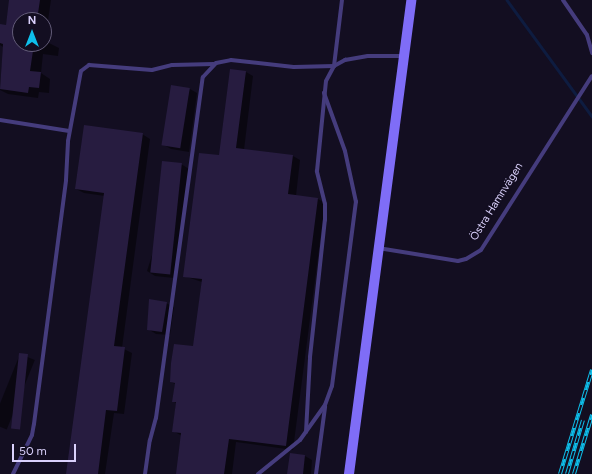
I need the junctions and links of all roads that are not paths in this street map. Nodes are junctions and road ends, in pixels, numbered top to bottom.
1 (342, 0) edge
2 (411, 0) edge
3 (563, 0) edge
4 (592, 53) edge
5 (404, 56) junction
6 (216, 63) junction
7 (334, 66) junction
8 (592, 76) edge
9 (324, 93) junction
10 (0, 120) edge
11 (70, 131) junction
12 (377, 248) junction
13 (325, 405) junction
14 (306, 432) junction
15 (13, 474) edge
16 (145, 474) edge
17 (258, 474) edge
18 (316, 474) edge
19 (349, 474) edge

1 - 7 lane
2 - 5 street
3 - 4 lane
5 - 7 lane
5 - 12 street
6 - 7 lane
6 - 11 lane
6 - 16 lane
7 - 9 lane
8 - 12 lane, Östra Hamnvägen
9 - 13 lane
9 - 14 lane
10 - 11 lane
11 - 15 lane
12 - 19 street
13 - 14 lane
13 - 18 lane
14 - 17 lane

